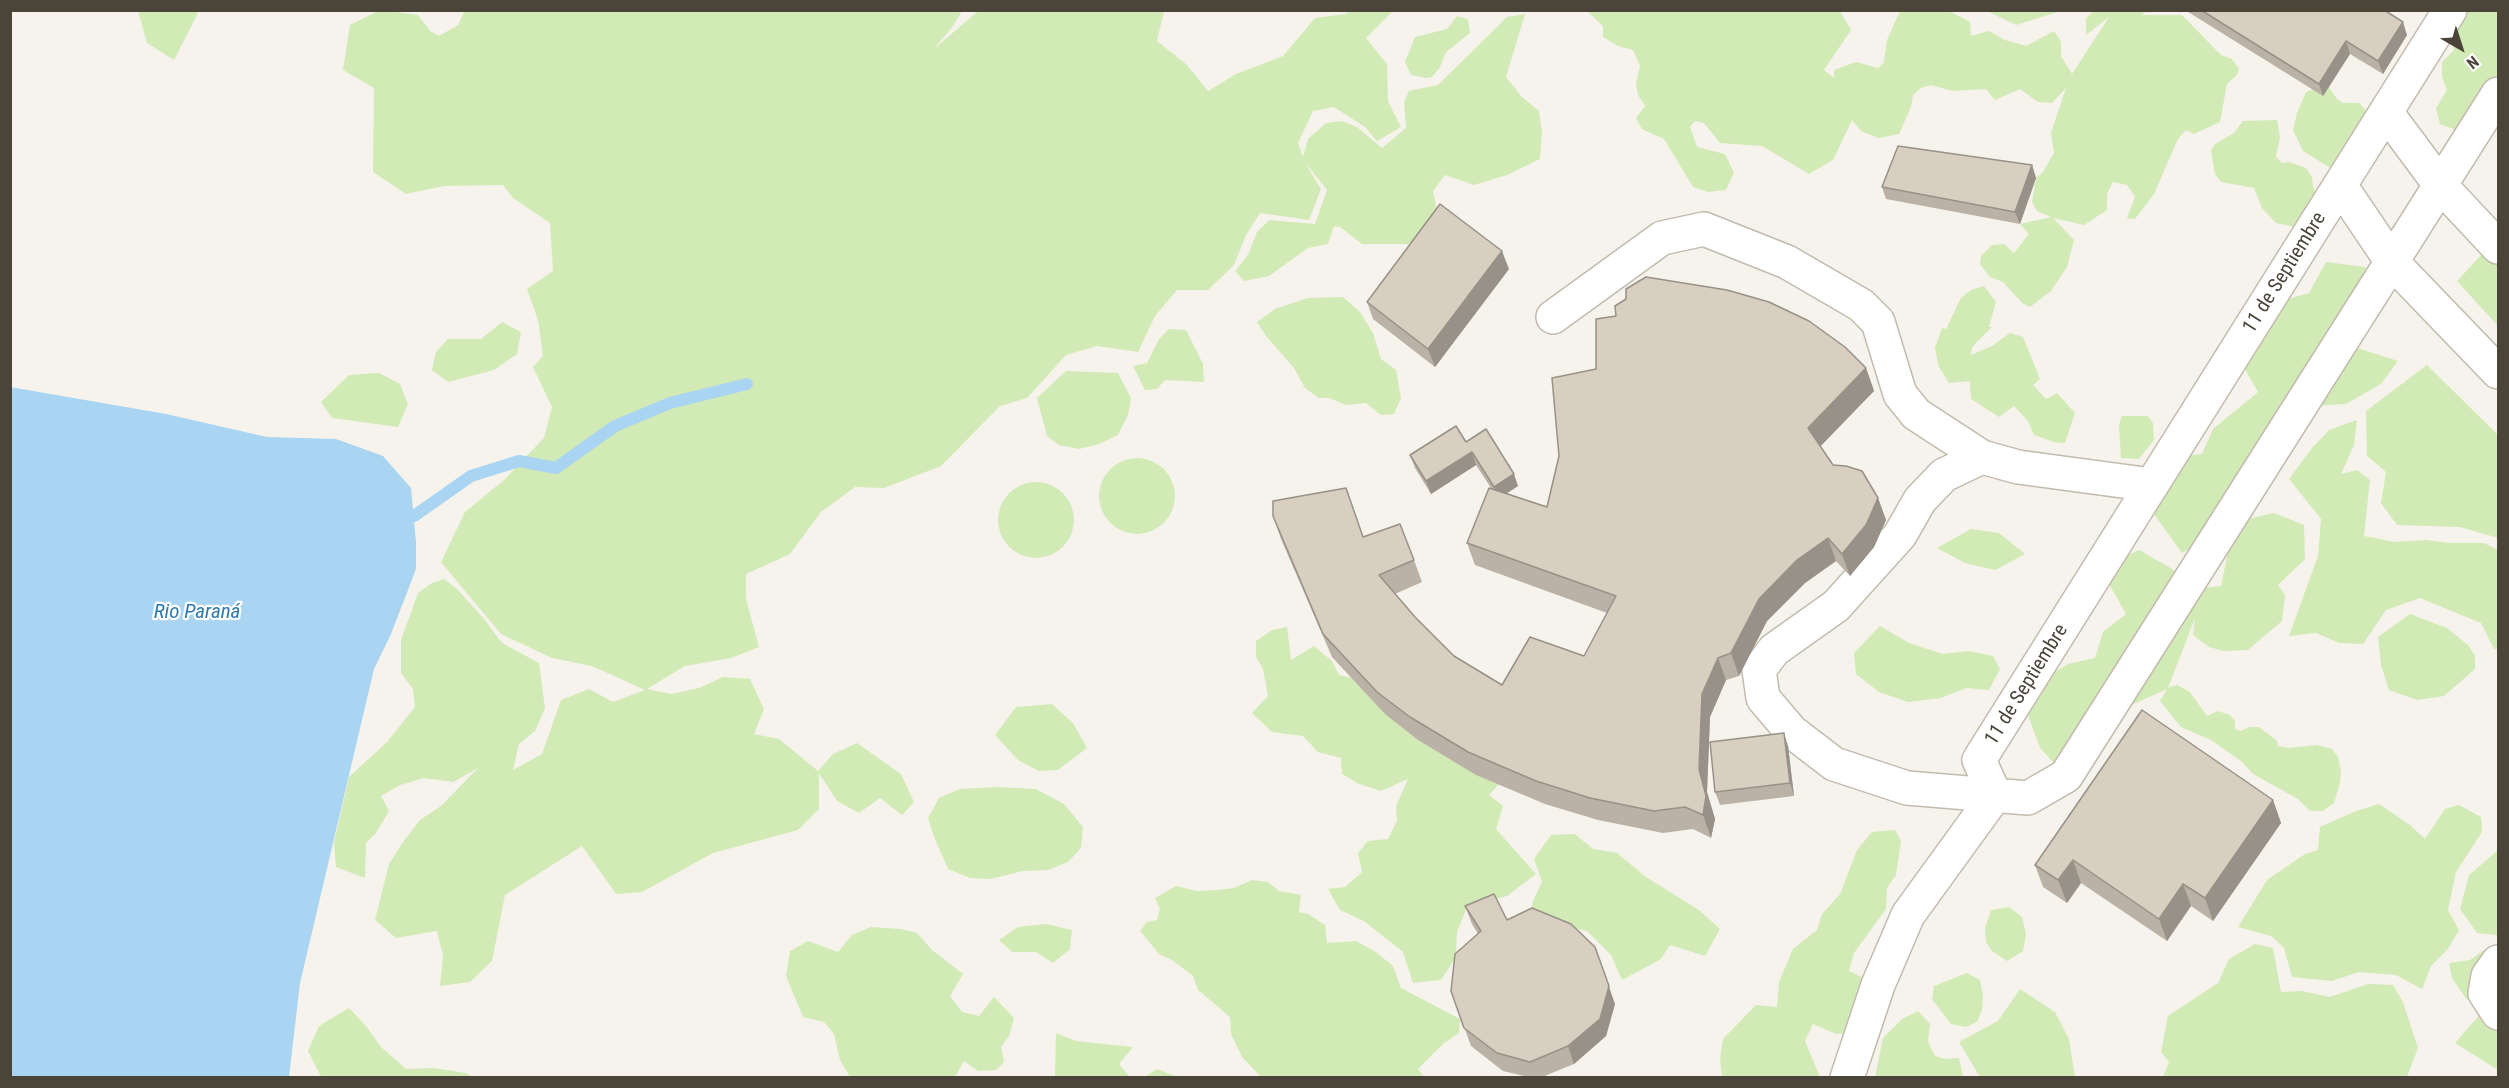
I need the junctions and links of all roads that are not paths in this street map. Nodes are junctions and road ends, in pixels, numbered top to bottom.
1 (2450, 10) edge
2 (2499, 94) edge
3 (2386, 112) junction
4 (2340, 185) junction
5 (2441, 186) junction
6 (2499, 247) edge
7 (2392, 262) junction
8 (1553, 318) dead end
9 (2499, 372) edge
10 (1982, 457) junction
11 (2152, 485) junction
12 (1995, 795) junction
13 (2499, 962) edge
14 (2499, 1013) edge
15 (1847, 1077) edge

1 - 3 street, 11 de Septiembre
2 - 5 street
3 - 4 street, 11 de Septiembre
3 - 5 street
4 - 7 street
4 - 11 street, 11 de Septiembre
5 - 6 street
5 - 7 street
7 - 9 street
7 - 12 street
8 - 10 street
10 - 11 street
10 - 12 street
11 - 12 street, 11 de Septiembre
12 - 15 street
13 - 14 street

